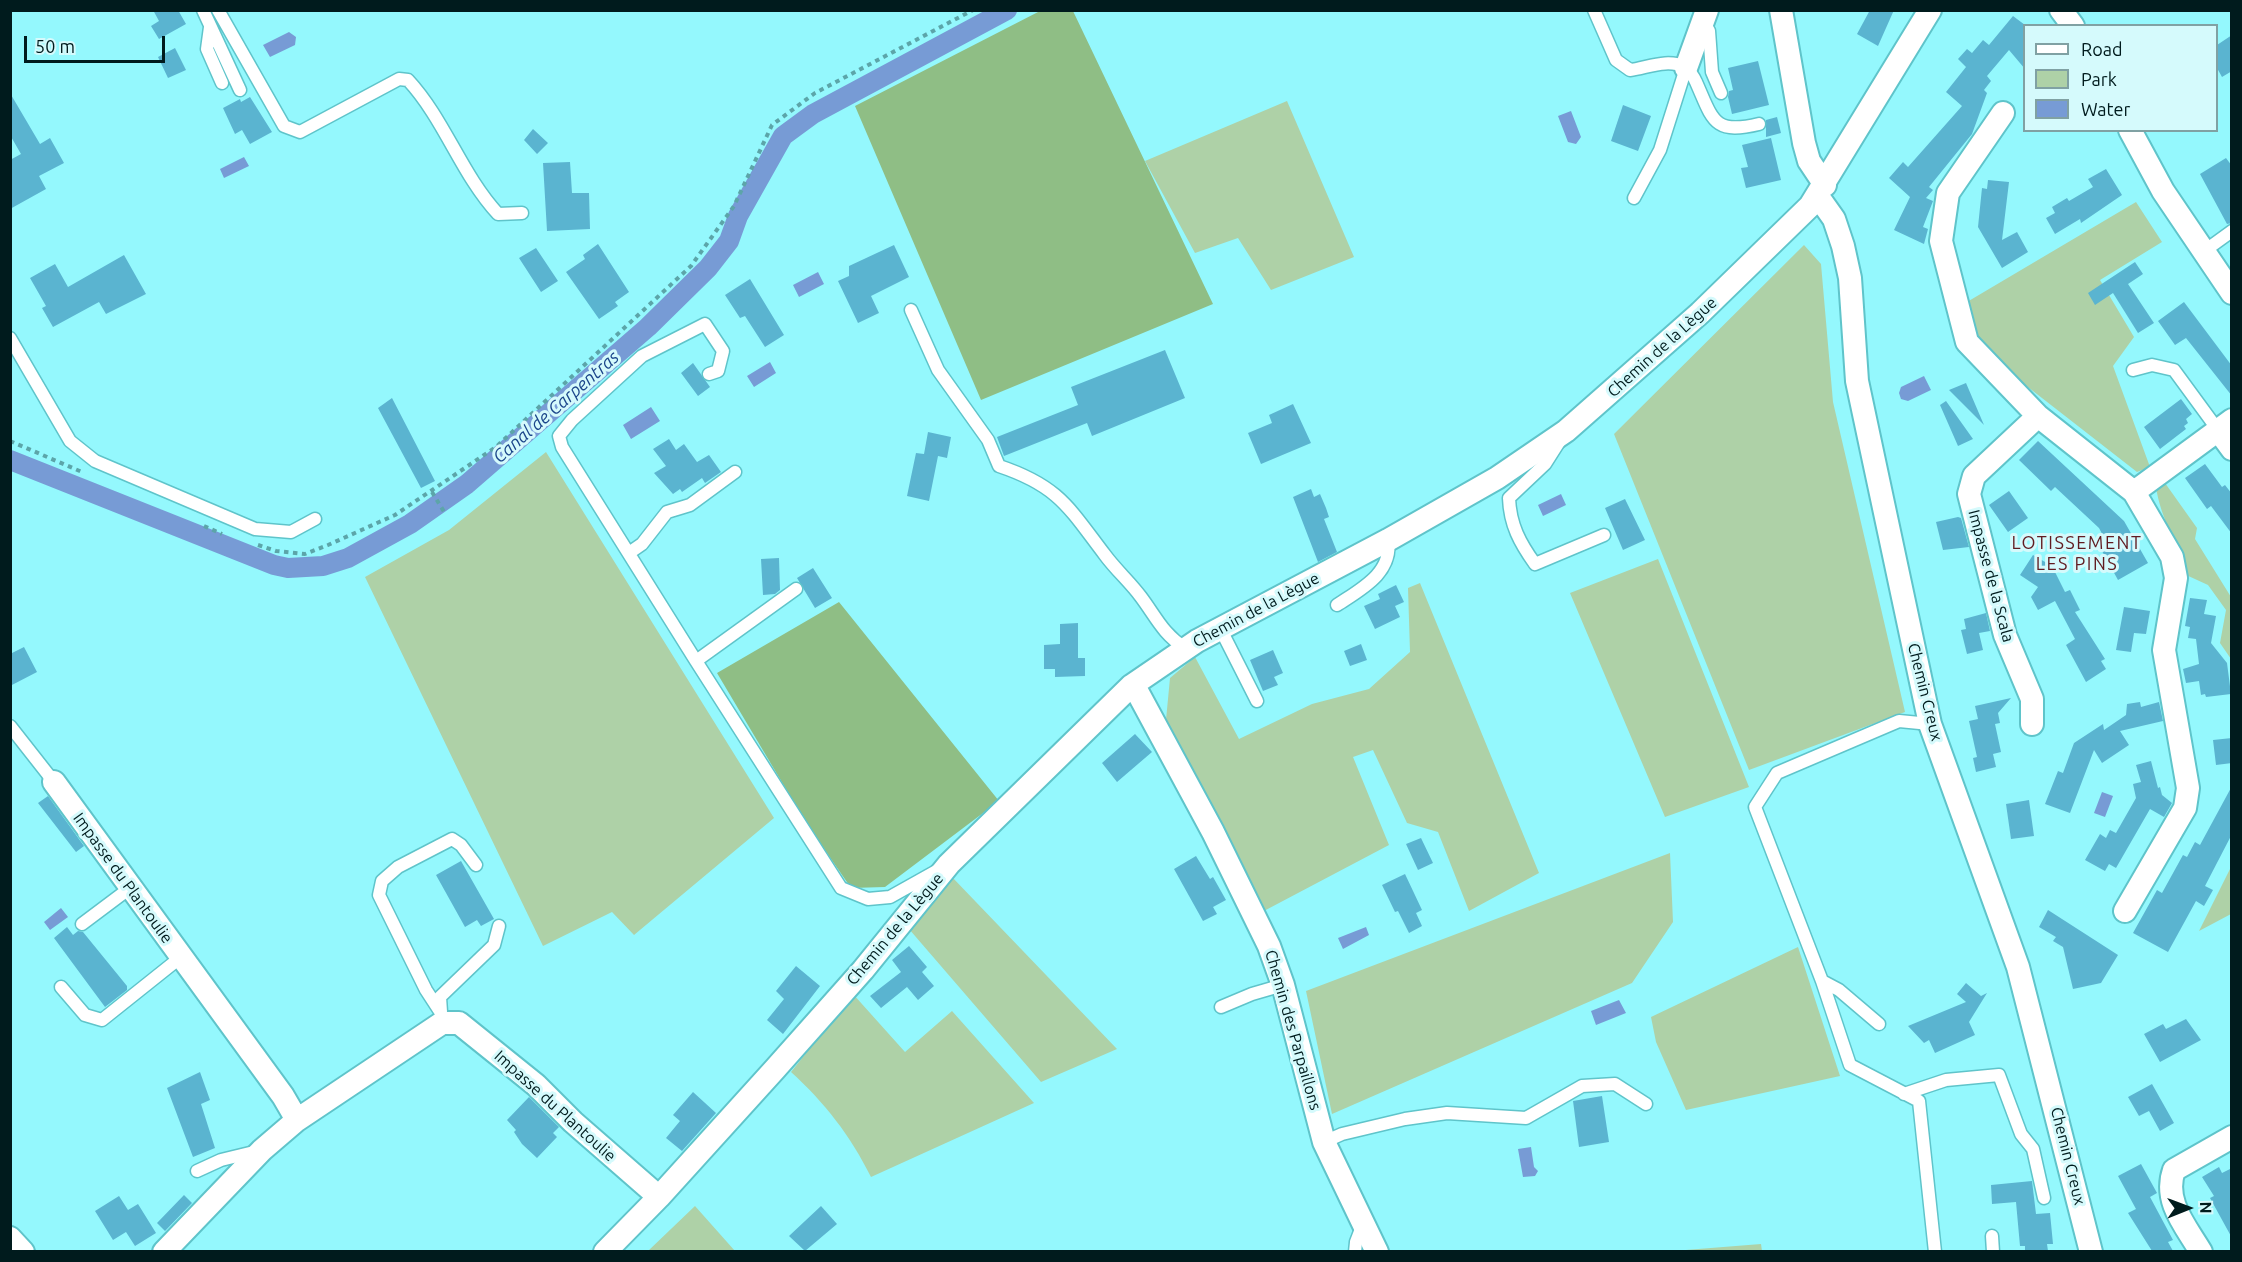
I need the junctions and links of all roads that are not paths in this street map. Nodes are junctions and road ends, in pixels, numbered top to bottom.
1 (203, 10) edge
2 (218, 10) edge
3 (1594, 10) edge
4 (1781, 10) edge
5 (1930, 10) edge
6 (2061, 10) edge
7 (1705, 15) edge
8 (2072, 24) edge
9 (210, 26) junction
10 (1686, 68) junction
11 (222, 84) dead end
12 (240, 90) dead end
13 (1721, 93) dead end
14 (2003, 113) dead end
15 (1759, 124) dead end
16 (2131, 132) edge
17 (1821, 190) junction
18 (1634, 198) dead end
19 (522, 213) dead end
20 (2232, 231) edge
21 (2203, 252) junction
22 (2232, 293) edge
23 (911, 310) dead end
24 (10, 338) edge
25 (2133, 370) dead end
26 (709, 374) dead end
27 (2038, 416) junction
28 (2225, 425) edge
29 (1566, 431) junction
30 (2232, 449) edge
31 (735, 472) dead end
32 (2134, 492) junction
33 (315, 519) dead end
34 (1604, 535) dead end
35 (1388, 540) junction
36 (629, 553) junction
37 (796, 589) dead end
38 (1337, 605) dead end
39 (1220, 628) junction
40 (1185, 648) junction
41 (696, 661) junction
42 (1131, 686) junction
43 (1257, 701) dead end
44 (1930, 724) junction
45 (2032, 724) dead end
46 (10, 726) edge
47 (54, 782) joint
48 (949, 864) junction
49 (476, 865) dead end
50 (130, 888) junction
51 (2125, 911) dead end
52 (82, 924) dead end
53 (499, 926) dead end
54 (181, 957) junction
55 (1822, 981) junction
56 (1283, 985) junction
57 (61, 987) dead end
58 (1221, 1007) dead end
59 (441, 1018) junction
60 (1879, 1024) dead end
61 (1904, 1094) junction
62 (1646, 1104) dead end
63 (297, 1120) junction
64 (2232, 1137) edge
65 (1324, 1142) junction
66 (262, 1150) junction
67 (197, 1171) dead end
68 (659, 1197) junction
69 (2044, 1198) dead end
70 (1364, 1224) junction
71 (1992, 1236) dead end
72 (10, 1238) edge
73 (23, 1251) edge
74 (164, 1251) edge
75 (605, 1251) edge
76 (1355, 1251) edge
77 (1377, 1251) edge
78 (1935, 1251) edge
79 (1993, 1251) edge
80 (2091, 1251) edge
81 (2201, 1251) edge

1 - 9 lane
2 - 19 lane
3 - 10 lane
4 - 17 street, Chemin Creux
5 - 17 street, Chemin de la Lègue
6 - 8 street
7 - 10 street
7 - 13 lane
9 - 11 lane
9 - 12 lane
10 - 15 lane
10 - 18 lane
14 - 27 street
16 - 21 street
17 - 29 street, Chemin de la Lègue
17 - 44 street, Chemin Creux
20 - 21 lane
21 - 22 street
23 - 40 lane
24 - 33 lane
25 - 28 lane
26 - 36 lane
27 - 32 street
27 - 45 street, Impasse de la Scala
28 - 30 street
28 - 32 street
29 - 34 lane
29 - 35 street, Chemin de la Lègue
31 - 36 lane
32 - 51 street
35 - 38 lane
35 - 39 street, Chemin de la Lègue
36 - 41 lane
37 - 41 lane
39 - 40 street, Chemin de la Lègue
39 - 43 lane
40 - 42 street, Chemin de la Lègue
41 - 48 lane
42 - 48 street, Chemin de la Lègue
42 - 56 street, Chemin des Parpaillons
44 - 55 lane
44 - 80 street, Chemin Creux
46 - 47 lane
47 - 50 street, Impasse du Plantoulie
48 - 68 street, Chemin de la Lègue
49 - 59 lane
50 - 52 lane
50 - 54 street, Impasse du Plantoulie
53 - 59 lane
54 - 57 lane
54 - 63 street, Impasse du Plantoulie
55 - 60 lane
55 - 61 lane
56 - 58 lane
56 - 65 street, Chemin des Parpaillons
59 - 63 street
59 - 68 street, Impasse du Plantoulie
61 - 69 lane
61 - 78 lane
62 - 65 lane
63 - 66 street
64 - 81 street
65 - 70 street, Chemin des Parpaillons
66 - 67 lane
66 - 74 street
68 - 75 street, Chemin de la Lègue
70 - 76 lane
70 - 77 street, Chemin des Parpaillons
71 - 79 lane
72 - 73 street

